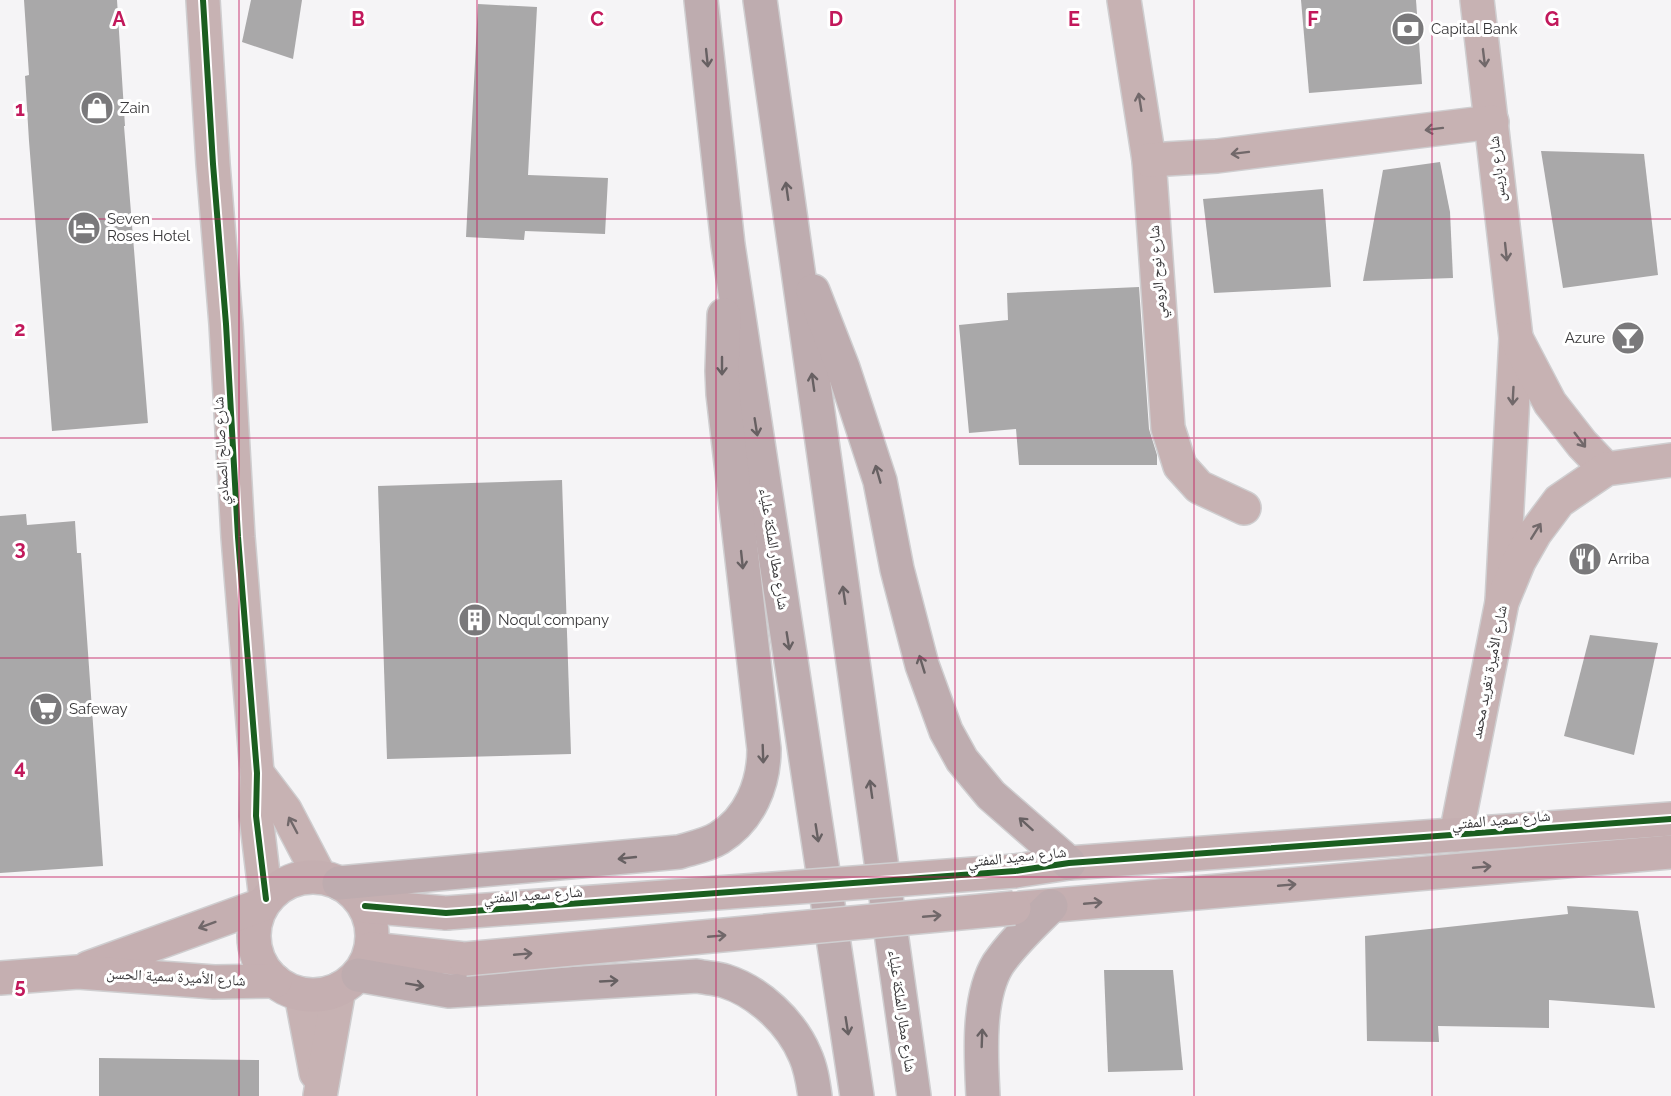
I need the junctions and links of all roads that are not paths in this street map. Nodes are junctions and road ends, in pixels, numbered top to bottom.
1 (203, 0) edge
2 (700, 0) edge
3 (760, 0) edge
4 (1124, 0) edge
5 (1476, 0) edge
6 (1492, 122) junction
7 (1149, 160) junction
8 (728, 245) junction
9 (795, 249) junction
10 (1516, 338) junction
11 (1671, 460) edge
12 (1606, 469) junction
13 (1244, 508) dead end
14 (1502, 602) junction
15 (257, 773) junction
16 (1671, 819) edge
17 (1456, 835) junction
18 (1671, 852) edge
19 (1069, 863) junction
20 (330, 879) junction
21 (264, 902) junction
22 (365, 906) junction
23 (1051, 906) junction
24 (356, 971) junction
25 (78, 972) junction
26 (0, 978) edge
27 (288, 988) junction
28 (320, 1096) edge
29 (815, 1096) edge
30 (857, 1096) edge
31 (914, 1096) edge
32 (983, 1096) edge

1 - 15 street, شارع صالح الصمادي
2 -> 8 highway, شارع مطار الملكة علياء
9 -> 3 highway, شارع مطار الملكة علياء
7 -> 4 street, شارع نوح الرومي
5 -> 6 street, شارع باريس
6 -> 7 street
6 -> 10 street, شارع باريس
7 - 13 street, شارع نوح الرومي
8 -> 20 highway
8 -> 30 highway, شارع مطار الملكة علياء
19 -> 9 highway
31 -> 9 highway, شارع مطار الملكة علياء
10 -> 12 street, شارع باريس
10 -> 14 street, شارع باريس
11 - 12 street, شارع الأميرة تغريد محمد
14 -> 12 street, شارع الأميرة تغريد محمد
14 - 17 street, شارع الأميرة تغريد محمد
20 -> 15 street
15 - 21 street, شارع صالح الصمادي
16 - 17 street, شارع سعيد المفتي
17 - 19 street, شارع سعيد المفتي
23 -> 18 street
19 - 22 street, شارع سعيد المفتي, bridge
20 - 21 street
20 - 22 street
21 -> 25 street, شارع الأميرة سمية الحسن
21 - 27 street
22 - 24 street
24 -> 23 street, bridge
32 -> 23 highway
24 - 27 street
24 - 28 street
24 -> 29 highway
25 - 26 street, شارع الأميرة سمية الحسن
25 - 27 street, شارع الأميرة سمية الحسن
27 - 28 street

